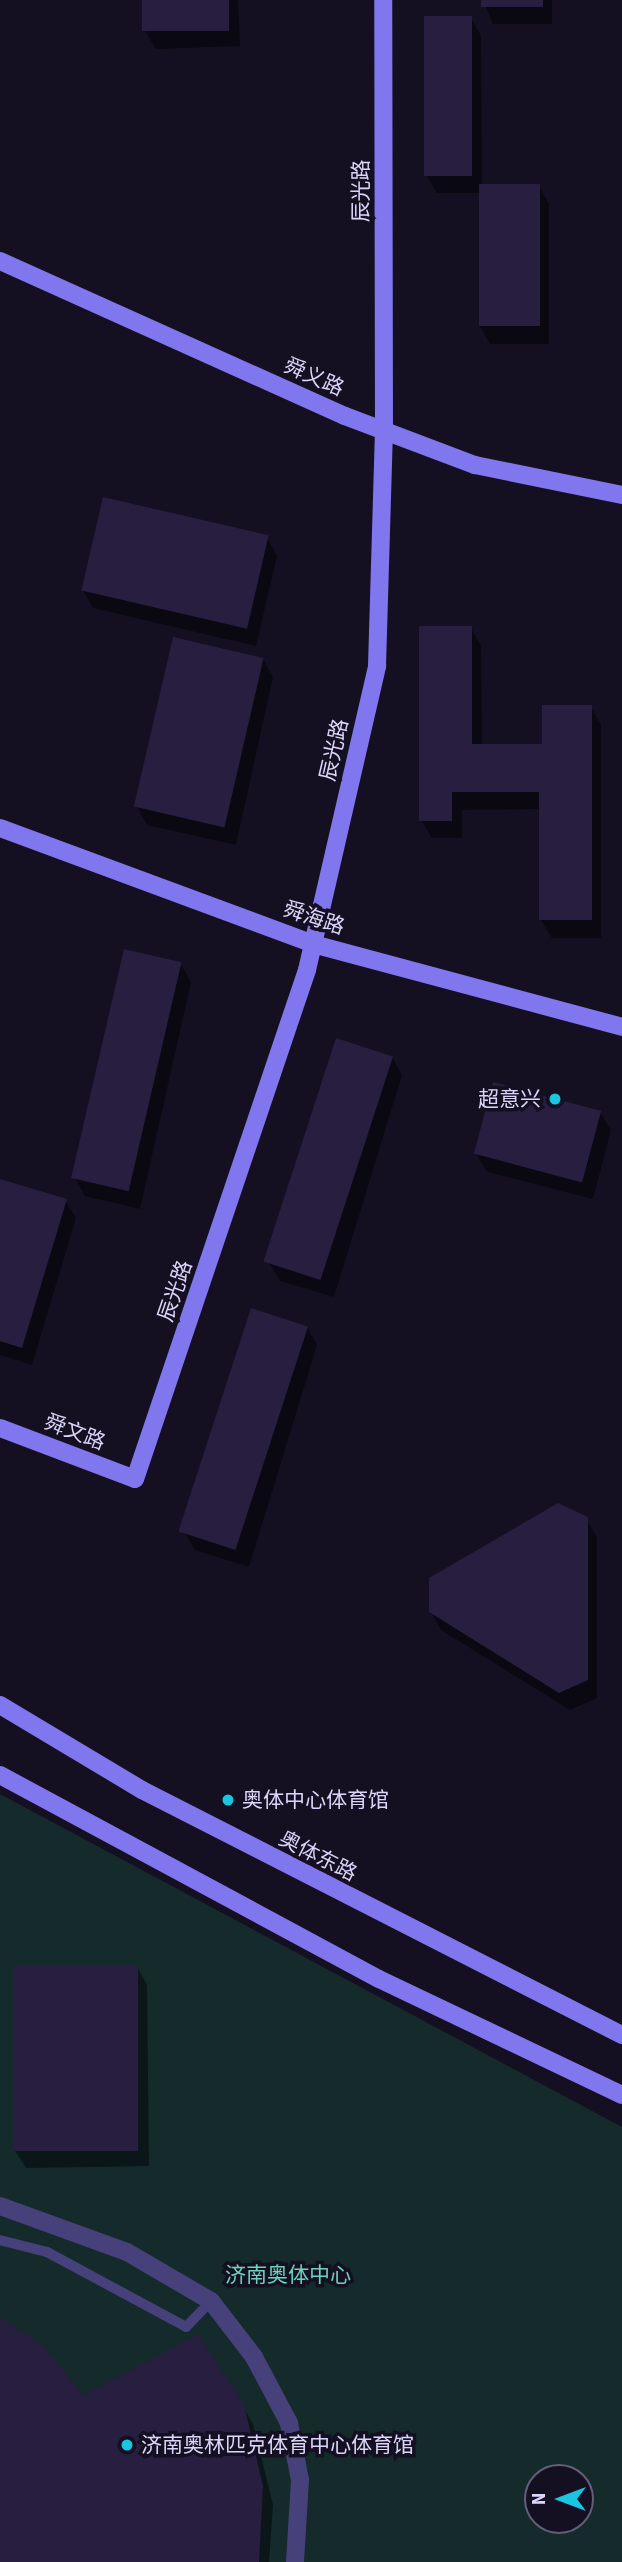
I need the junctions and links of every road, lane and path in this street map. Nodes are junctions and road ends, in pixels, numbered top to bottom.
1 (383, 0) edge
2 (0, 261) edge
3 (384, 431) junction
4 (622, 495) edge
5 (0, 828) edge
6 (313, 944) junction
7 (622, 1027) edge
8 (0, 1428) edge
9 (135, 1479) joint
10 (0, 1705) edge
11 (0, 1775) edge
12 (622, 2035) edge
13 (622, 2095) edge
14 (0, 2206) edge
15 (0, 2240) edge
16 (211, 2301) junction
17 (295, 2562) edge

1 - 3 street, 辰光路
2 - 3 street, 舜义路
3 - 4 street, 舜义路
3 - 6 street, 辰光路
5 - 6 street, 舜海路
6 - 7 street, 舜海路
6 - 9 street, 辰光路
8 - 9 street, 舜文路
10 - 12 street, 奥体东路
11 - 13 street
14 - 16 street
15 - 16 lane
16 - 17 street

